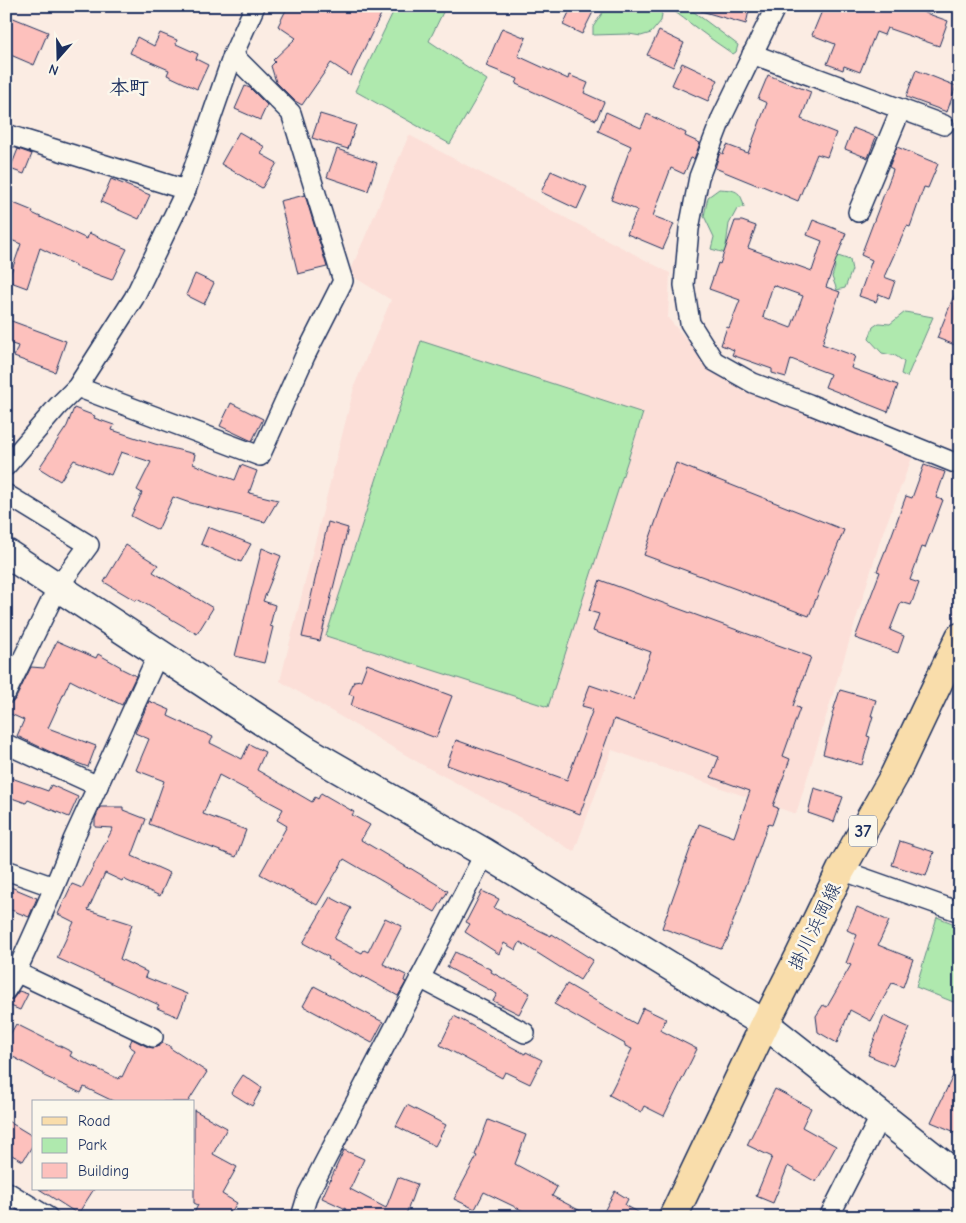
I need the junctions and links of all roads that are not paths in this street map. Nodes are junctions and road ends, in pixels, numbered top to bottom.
1 (255, 6) edge
2 (776, 6) edge
3 (752, 54) junction
4 (233, 55) junction
5 (900, 109) junction
6 (944, 125) dead end
7 (6, 134) edge
8 (186, 190) junction
9 (858, 212) dead end
10 (76, 387) junction
11 (6, 466) edge
12 (960, 466) edge
13 (6, 494) edge
14 (6, 553) edge
15 (58, 587) junction
16 (959, 643) edge
17 (159, 652) junction
18 (6, 693) edge
19 (6, 744) edge
20 (98, 786) junction
21 (485, 853) junction
22 (6, 870) edge
23 (841, 870) junction
24 (54, 887) junction
25 (960, 912) edge
26 (16, 972) junction
27 (420, 978) junction
28 (6, 990) edge
29 (765, 1024) junction
30 (525, 1032) dead end
31 (153, 1037) dead end
32 (881, 1115) junction
33 (960, 1178) edge
34 (6, 1191) edge
35 (48, 1217) edge
36 (301, 1217) edge
37 (673, 1217) edge
38 (829, 1217) edge

1 - 4 street
2 - 3 street
3 - 5 street
3 - 12 street
4 - 8 street
4 - 10 street
5 - 6 street
5 - 9 street
7 - 8 street
8 - 10 street
10 - 11 street
13 - 15 street
14 - 15 street
15 - 17 street
15 - 18 street
16 - 23 main road, 掛川浜岡線 / 37
17 - 20 street
17 - 21 street
19 - 20 street
20 - 24 street
21 - 27 street
21 - 29 street
22 - 24 street
23 - 25 street
23 - 29 main road, 掛川浜岡線 / 37
24 - 26 street
26 - 28 street
26 - 31 street
27 - 30 street
27 - 36 street
29 - 32 street
29 - 37 main road, 掛川浜岡線 / 37
32 - 33 street
32 - 38 street
34 - 35 street

